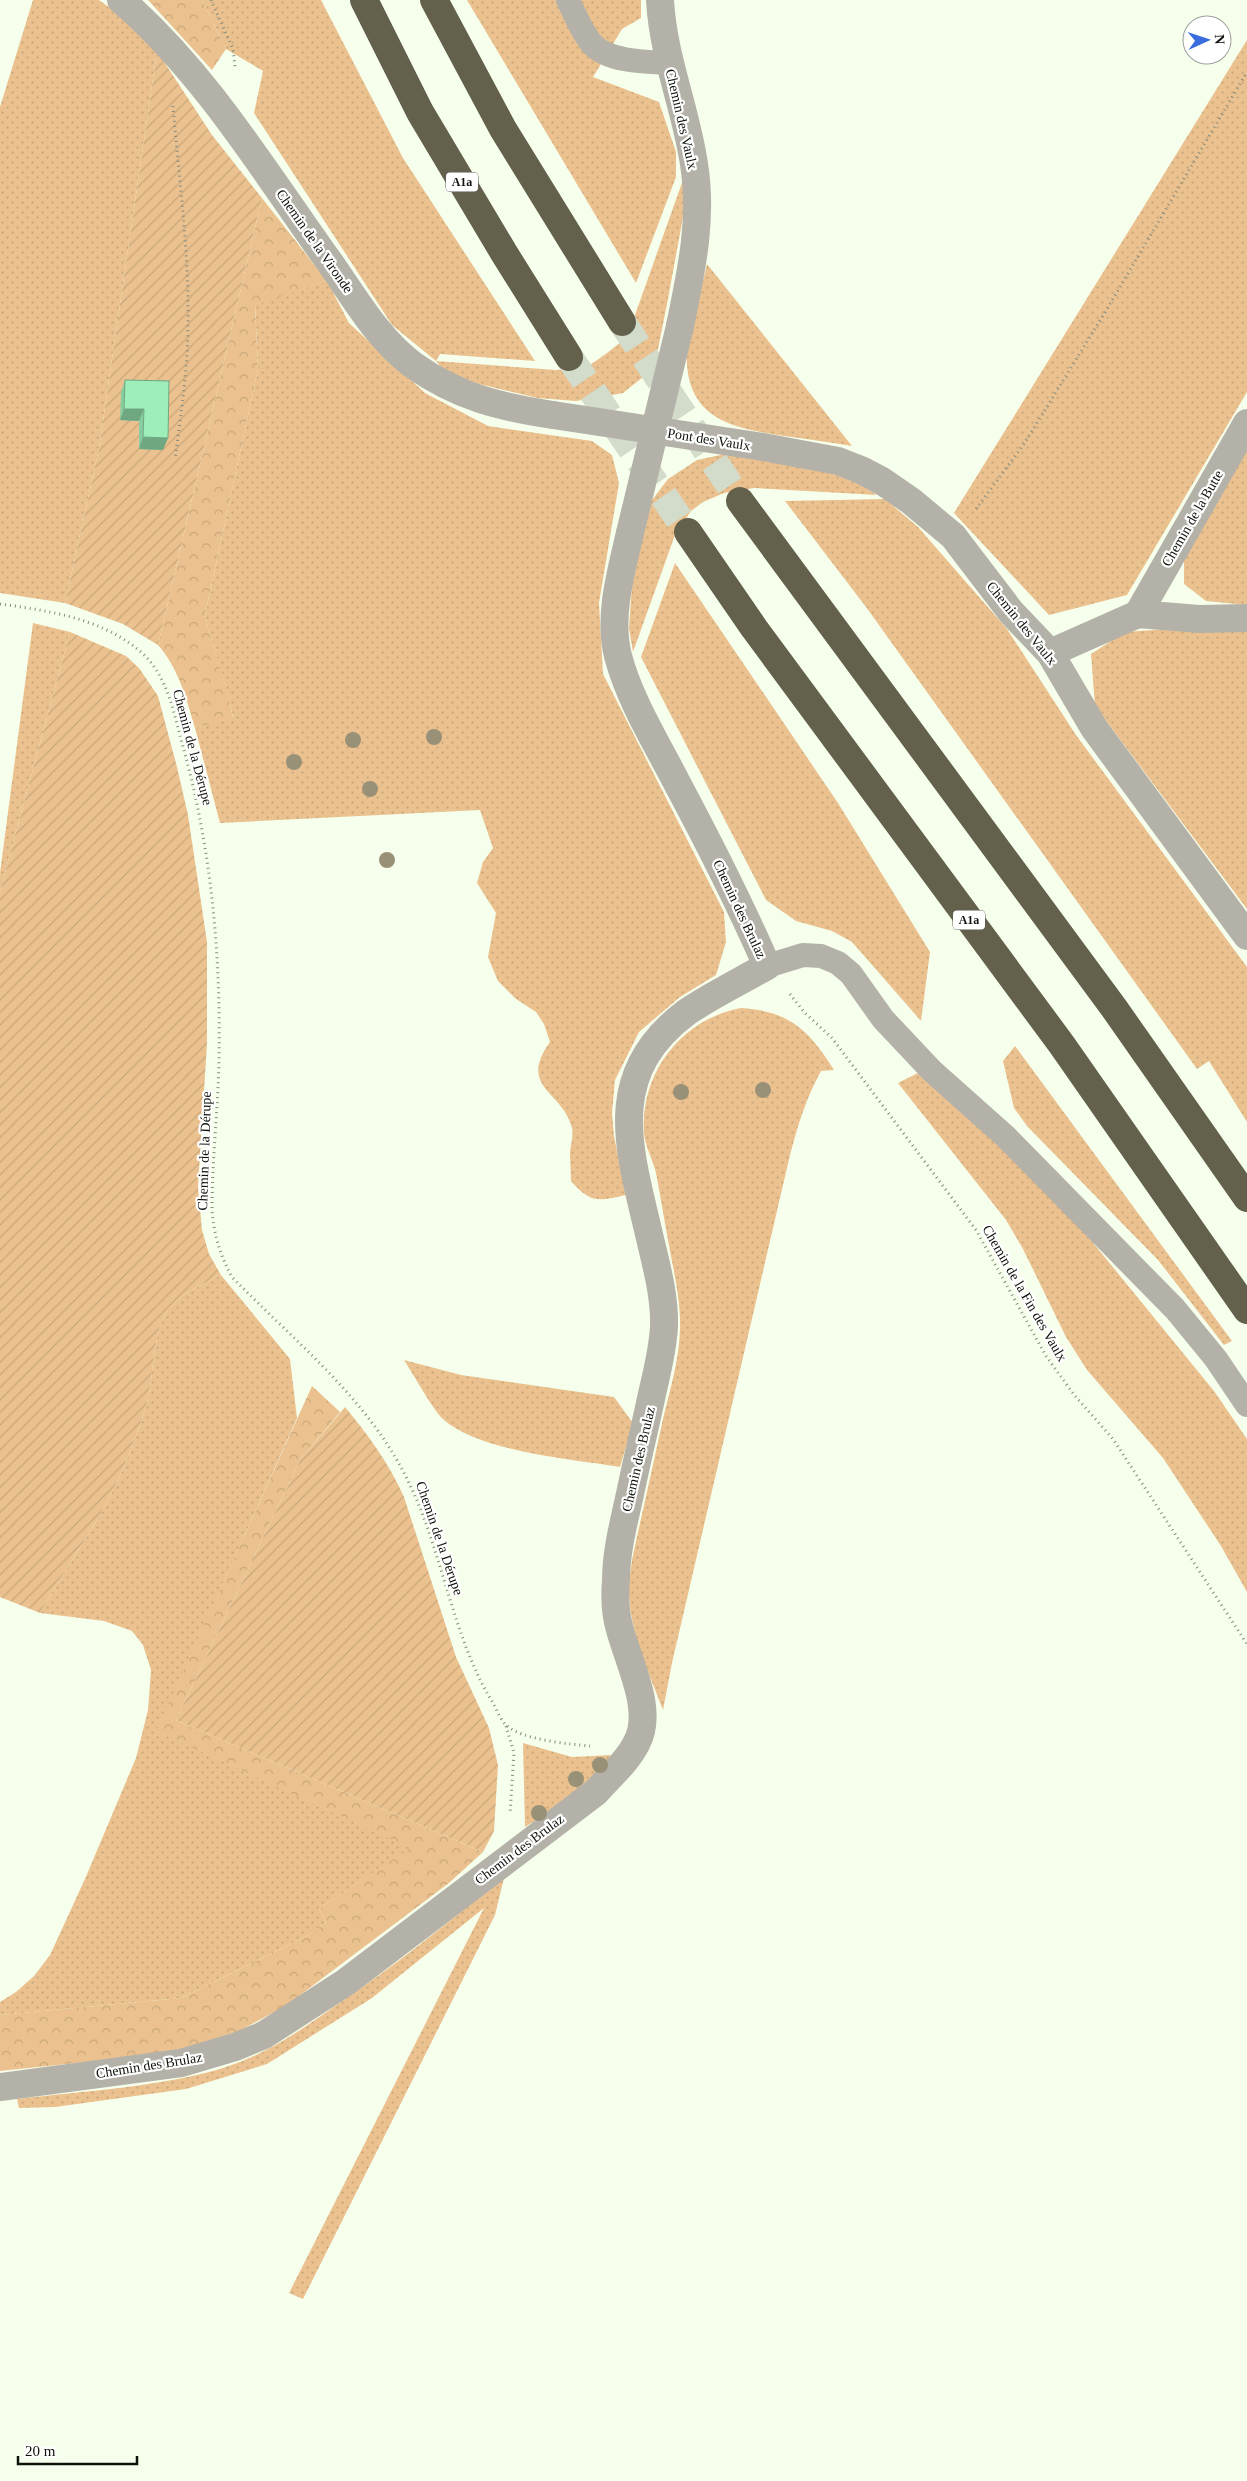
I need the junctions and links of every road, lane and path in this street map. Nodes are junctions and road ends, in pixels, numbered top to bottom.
1 (121, 0) edge
2 (211, 0) edge
3 (364, 0) edge
4 (434, 0) edge
5 (568, 0) edge
6 (660, 0) edge
7 (233, 49) dead end
8 (172, 50) junction
9 (670, 63) junction
10 (1247, 72) edge
11 (622, 322) tunnel mouth
12 (680, 326) joint
13 (570, 357) tunnel mouth
14 (553, 415) joint
15 (1247, 423) edge
16 (655, 430) junction
17 (763, 447) joint
18 (175, 459) dead end
19 (740, 501) tunnel mouth
20 (688, 532) tunnel mouth
21 (630, 533) joint
22 (953, 536) junction
23 (0, 604) edge
24 (1138, 614) junction
25 (1247, 618) edge
26 (1050, 653) junction
27 (1247, 936) edge
28 (768, 966) junction
29 (1247, 1198) edge
30 (1247, 1310) edge
31 (1247, 1405) edge
32 (1247, 1644) edge
33 (506, 1726) junction
34 (638, 1741) junction
35 (506, 1858) junction
36 (0, 2086) edge

1 - 8 street, Chemin de la Vironde
2 - 7 path
3 - 13 highway, A1a
4 - 11 highway
5 - 9 lane
6 - 9 street, Chemin des Vaulx
8 - 14 street, Chemin de la Vironde
8 - 18 path
9 - 12 street, Chemin des Vaulx
10 - 22 path
12 - 16 street, Pont des Vaulx, bridge
14 - 16 street, Pont des Vaulx, bridge
15 - 24 street, Chemin de la Butte
16 - 17 street, Pont des Vaulx, bridge
16 - 21 street, Pont des Vaulx, bridge
17 - 22 street, Chemin des Vaulx
19 - 29 highway
20 - 30 highway, A1a
21 - 28 street, Chemin des Brulaz
22 - 26 street, Chemin des Vaulx
23 - 33 path, Chemin de la Dérupe
24 - 25 street
24 - 26 street
26 - 27 street, Chemin des Vaulx
28 - 31 lane
28 - 32 path, Chemin de la Fin des Vaulx
28 - 34 street, Chemin des Brulaz
33 - 34 path
33 - 35 path, Chemin de la Dérupe
34 - 35 street, Chemin des Brulaz
35 - 36 street, Chemin des Brulaz

